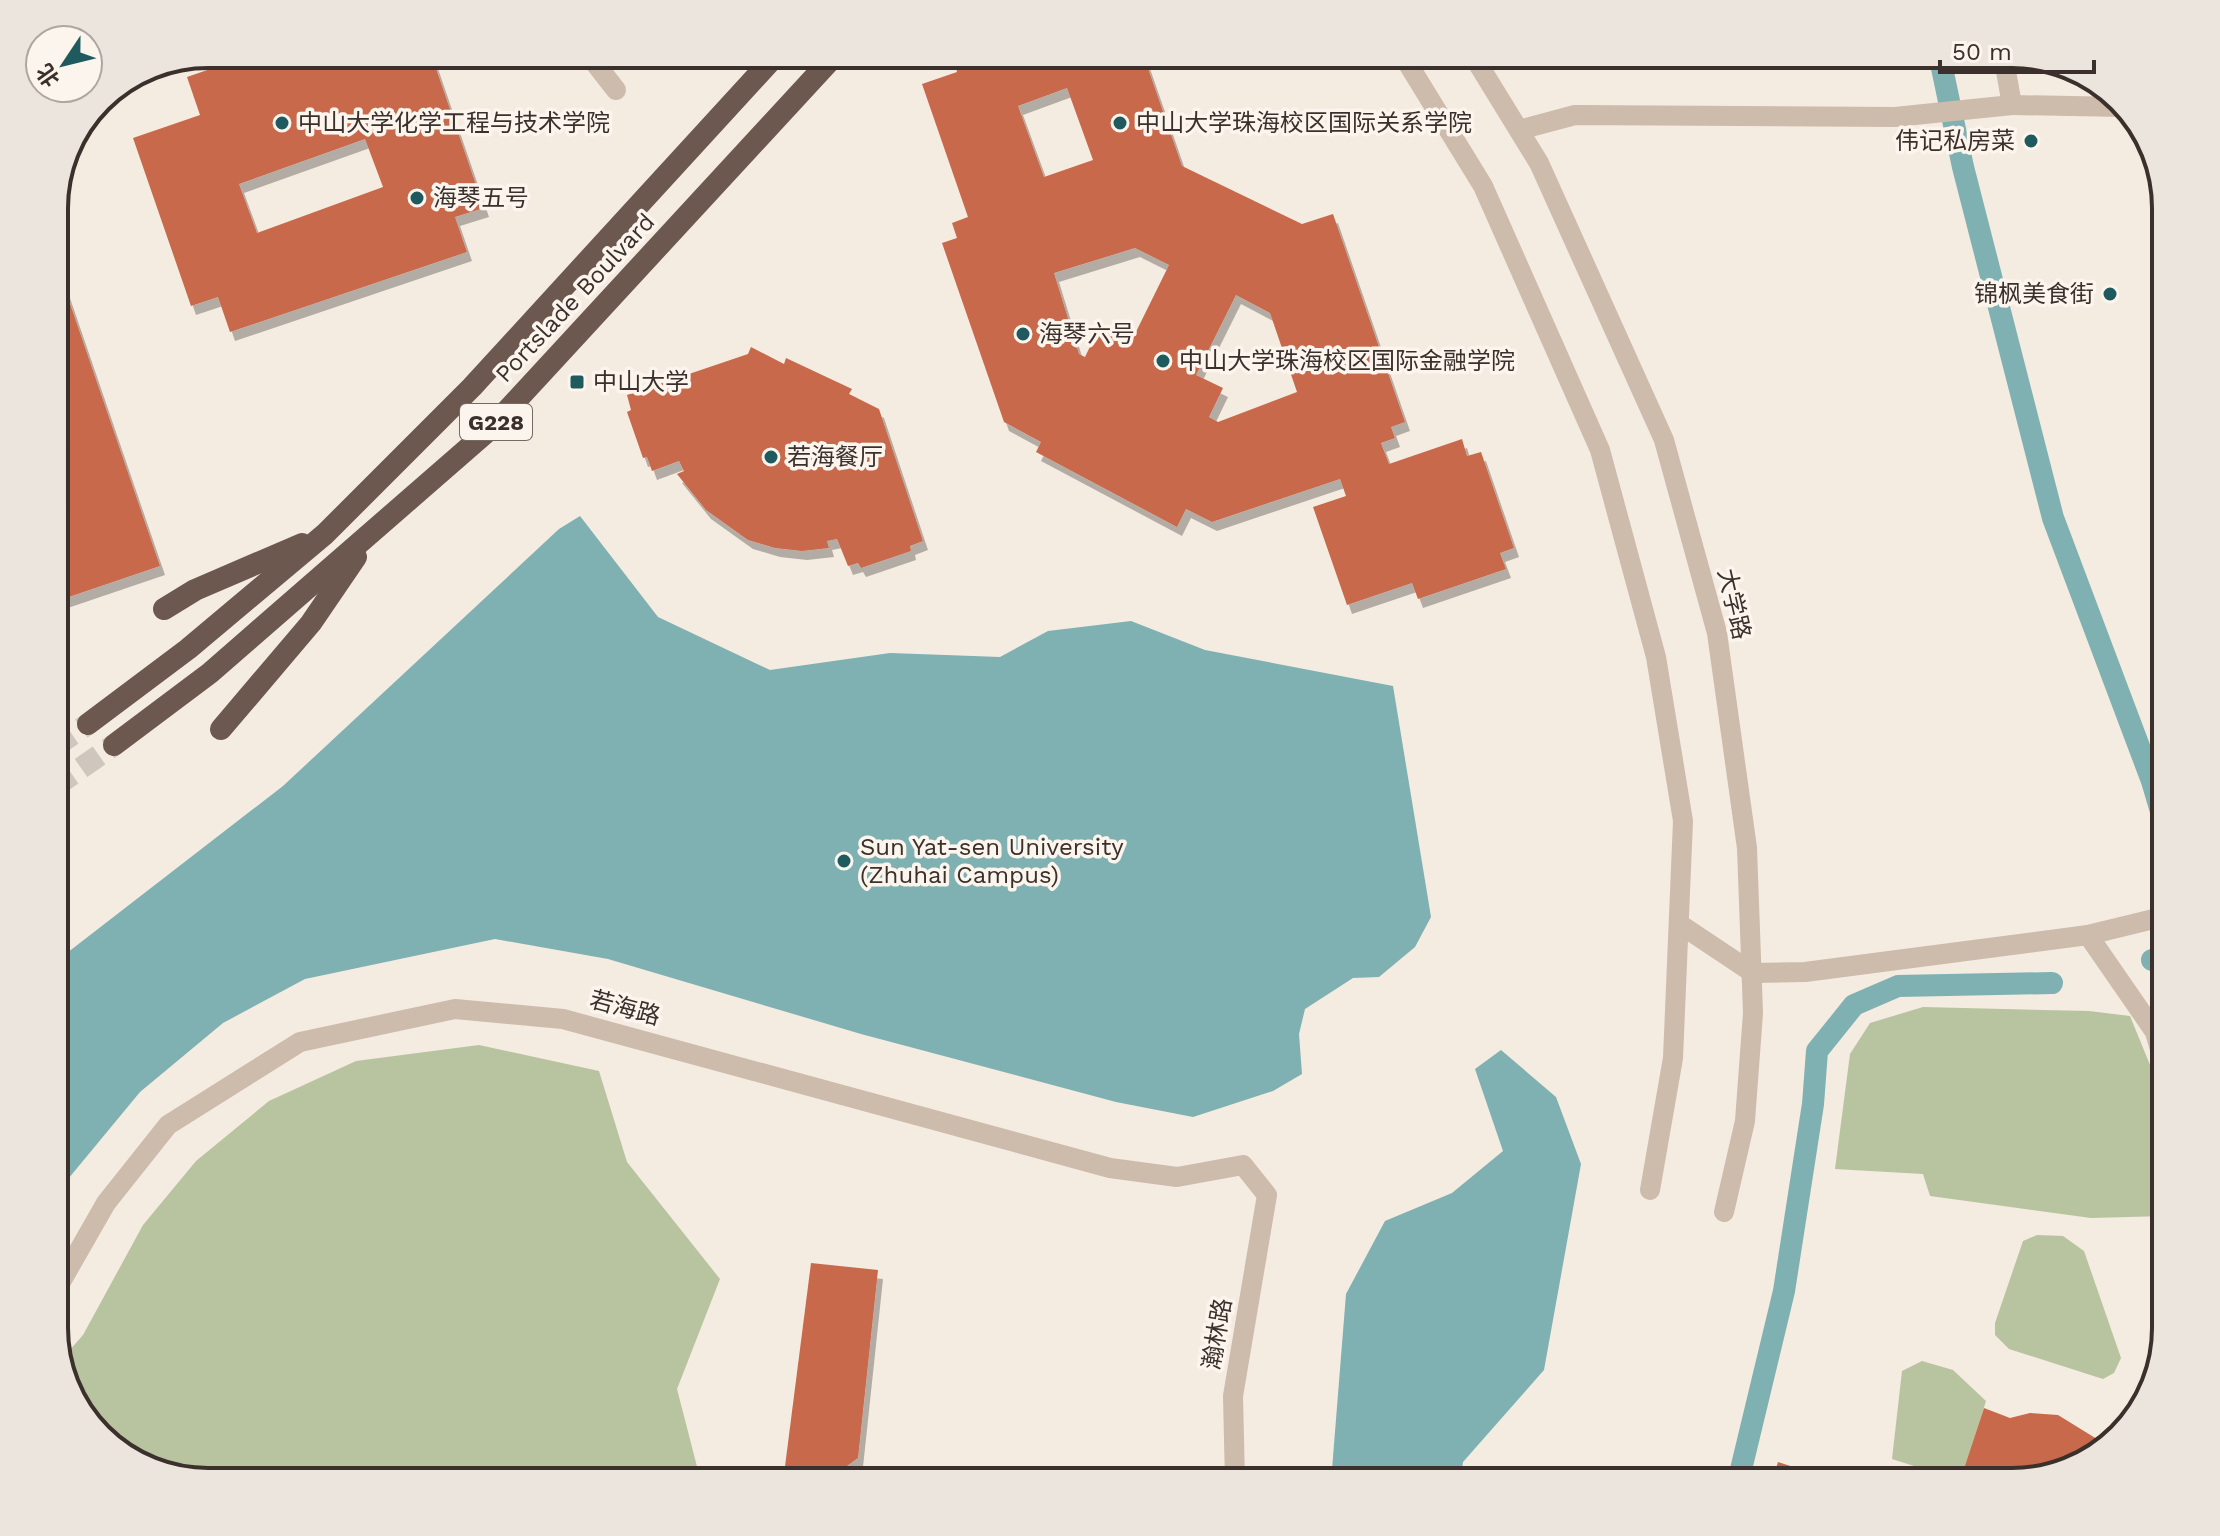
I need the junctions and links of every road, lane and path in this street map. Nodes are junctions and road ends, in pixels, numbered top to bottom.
1 (599, 68) edge
2 (764, 68) edge
3 (823, 68) edge
4 (1411, 68) edge
5 (1481, 68) edge
6 (2005, 68) edge
7 (616, 90) dead end
8 (2012, 105) junction
9 (2108, 107) edge
10 (1519, 130) junction
11 (374, 530) junction
12 (325, 534) junction
13 (164, 609) dead end
14 (88, 724) tunnel mouth
15 (221, 729) dead end
16 (114, 745) tunnel mouth
17 (2152, 919) edge
18 (1681, 925) junction
19 (2088, 935) junction
20 (1753, 973) junction
21 (2152, 1028) edge
22 (1650, 1190) dead end
23 (1267, 1195) joint
24 (1724, 1212) dead end
25 (68, 1270) edge
26 (1235, 1468) edge

1 - 7 street
2 - 12 highway, Portslade Boulvard / G228
3 - 11 highway, Portslade Boulvard / G228
4 - 18 street
5 - 10 street, 大学路
6 - 8 street
8 - 9 street
8 - 10 street
10 - 20 street, 大学路
11 - 15 highway
11 - 16 highway, Portslade Boulvard / G228
12 - 13 highway
12 - 14 highway, Portslade Boulvard / G228
17 - 19 street
18 - 20 street
18 - 22 street
19 - 20 street
19 - 21 street
20 - 24 street, 大学路
23 - 25 street, 若海路
23 - 26 street, 瀚林路

